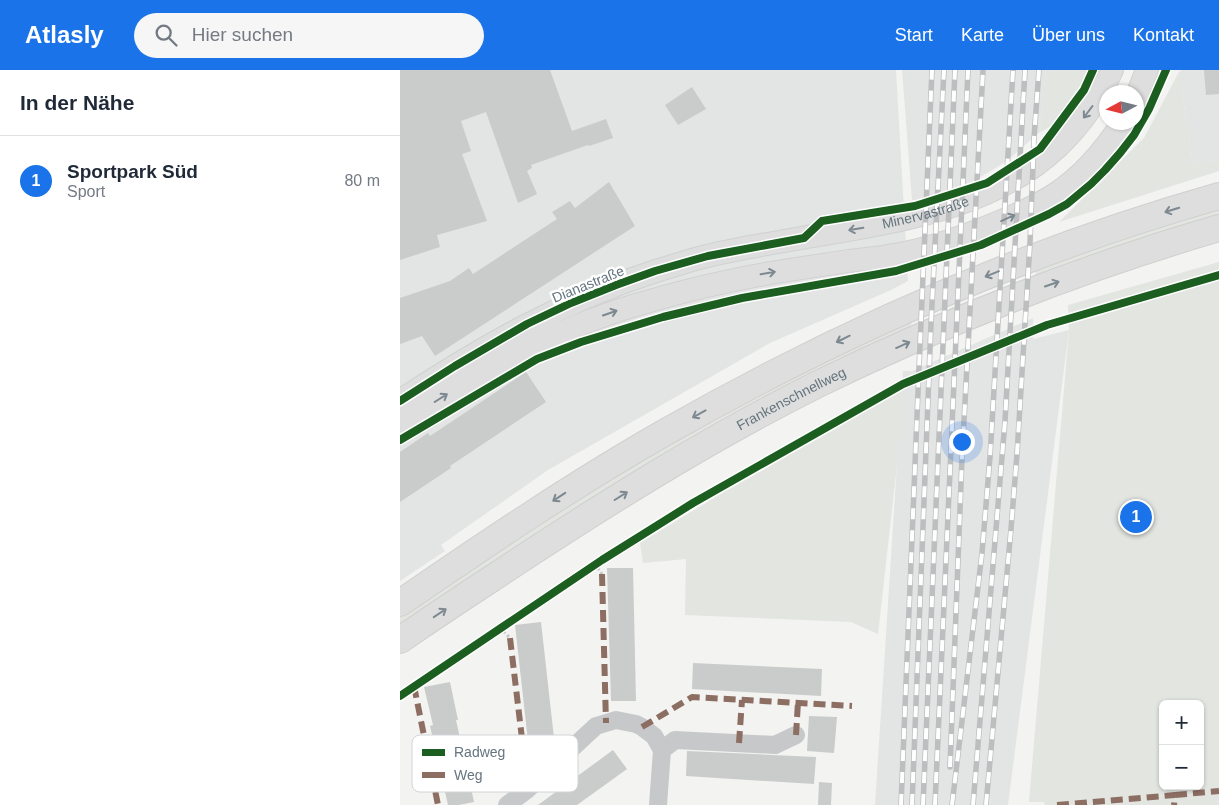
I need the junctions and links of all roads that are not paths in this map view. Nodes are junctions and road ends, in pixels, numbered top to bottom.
1 (1112, 70) edge
2 (1147, 70) edge
3 (1141, 85) edge
4 (1118, 130) edge
5 (1219, 196) edge
6 (1219, 228) edge
7 (804, 238) joint
8 (400, 401) edge
9 (400, 425) edge
10 (400, 603) edge
11 (400, 640) edge
12 (796, 735) dead end
13 (578, 742) edge
14 (662, 750) junction
15 (523, 792) edge
16 (507, 805) edge
17 (658, 805) edge

1 -> 7 main road, Minervastraße
2 - 3 main road
9 -> 4 main road
5 -> 10 highway
11 -> 6 highway, Frankenschnellweg
7 - 8 main road, Dianastraße
12 - 14 street
13 - 14 street
14 - 17 street
15 - 16 street

